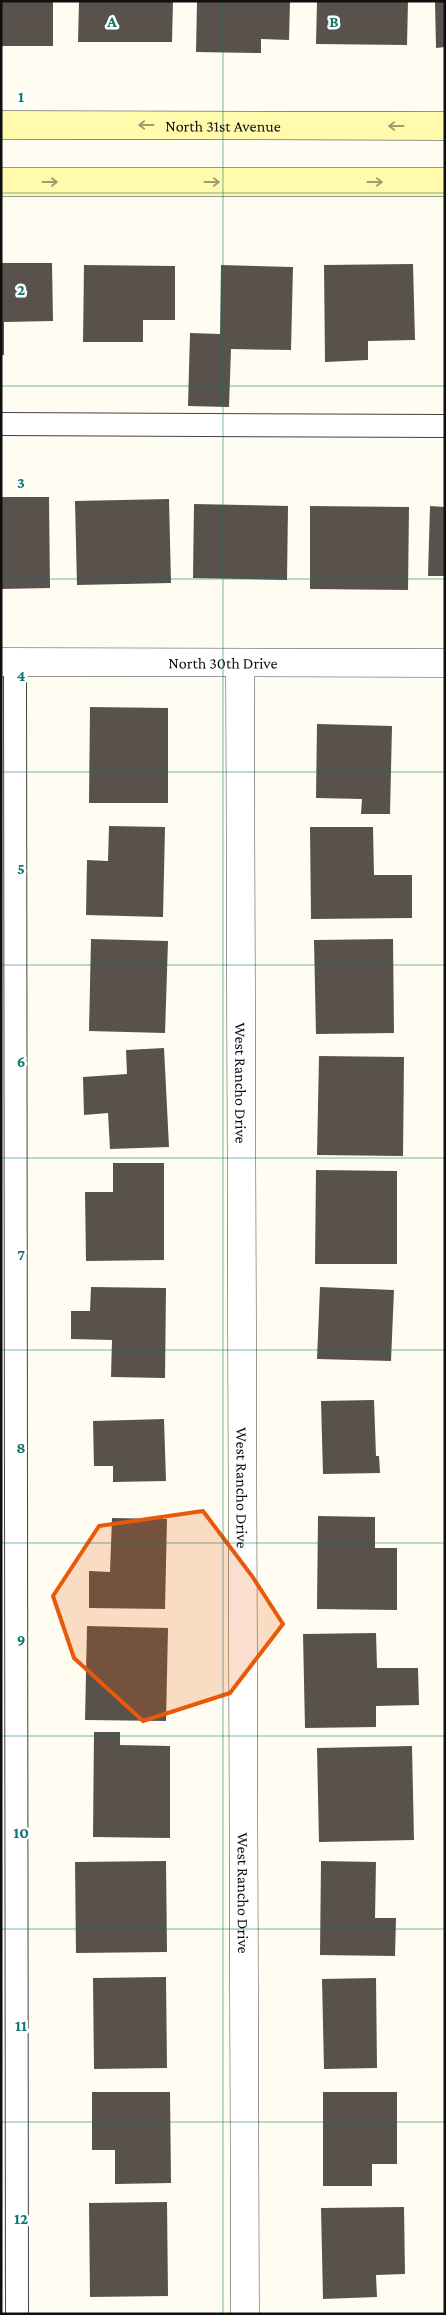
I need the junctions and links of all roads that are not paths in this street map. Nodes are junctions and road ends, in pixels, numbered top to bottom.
1 (1, 125) edge
2 (445, 126) edge
3 (1, 182) edge
4 (445, 182) edge
5 (1, 424) edge
6 (445, 426) edge
7 (8, 662) edge
8 (240, 663) junction
9 (445, 663) edge
10 (17, 2314) edge
11 (245, 2314) edge

2 -> 1 street, North 31st Avenue
3 -> 4 street
5 - 6 lane
7 - 8 street, North 30th Drive
7 - 10 lane
8 - 9 street, North 30th Drive
8 - 11 street, West Rancho Drive

